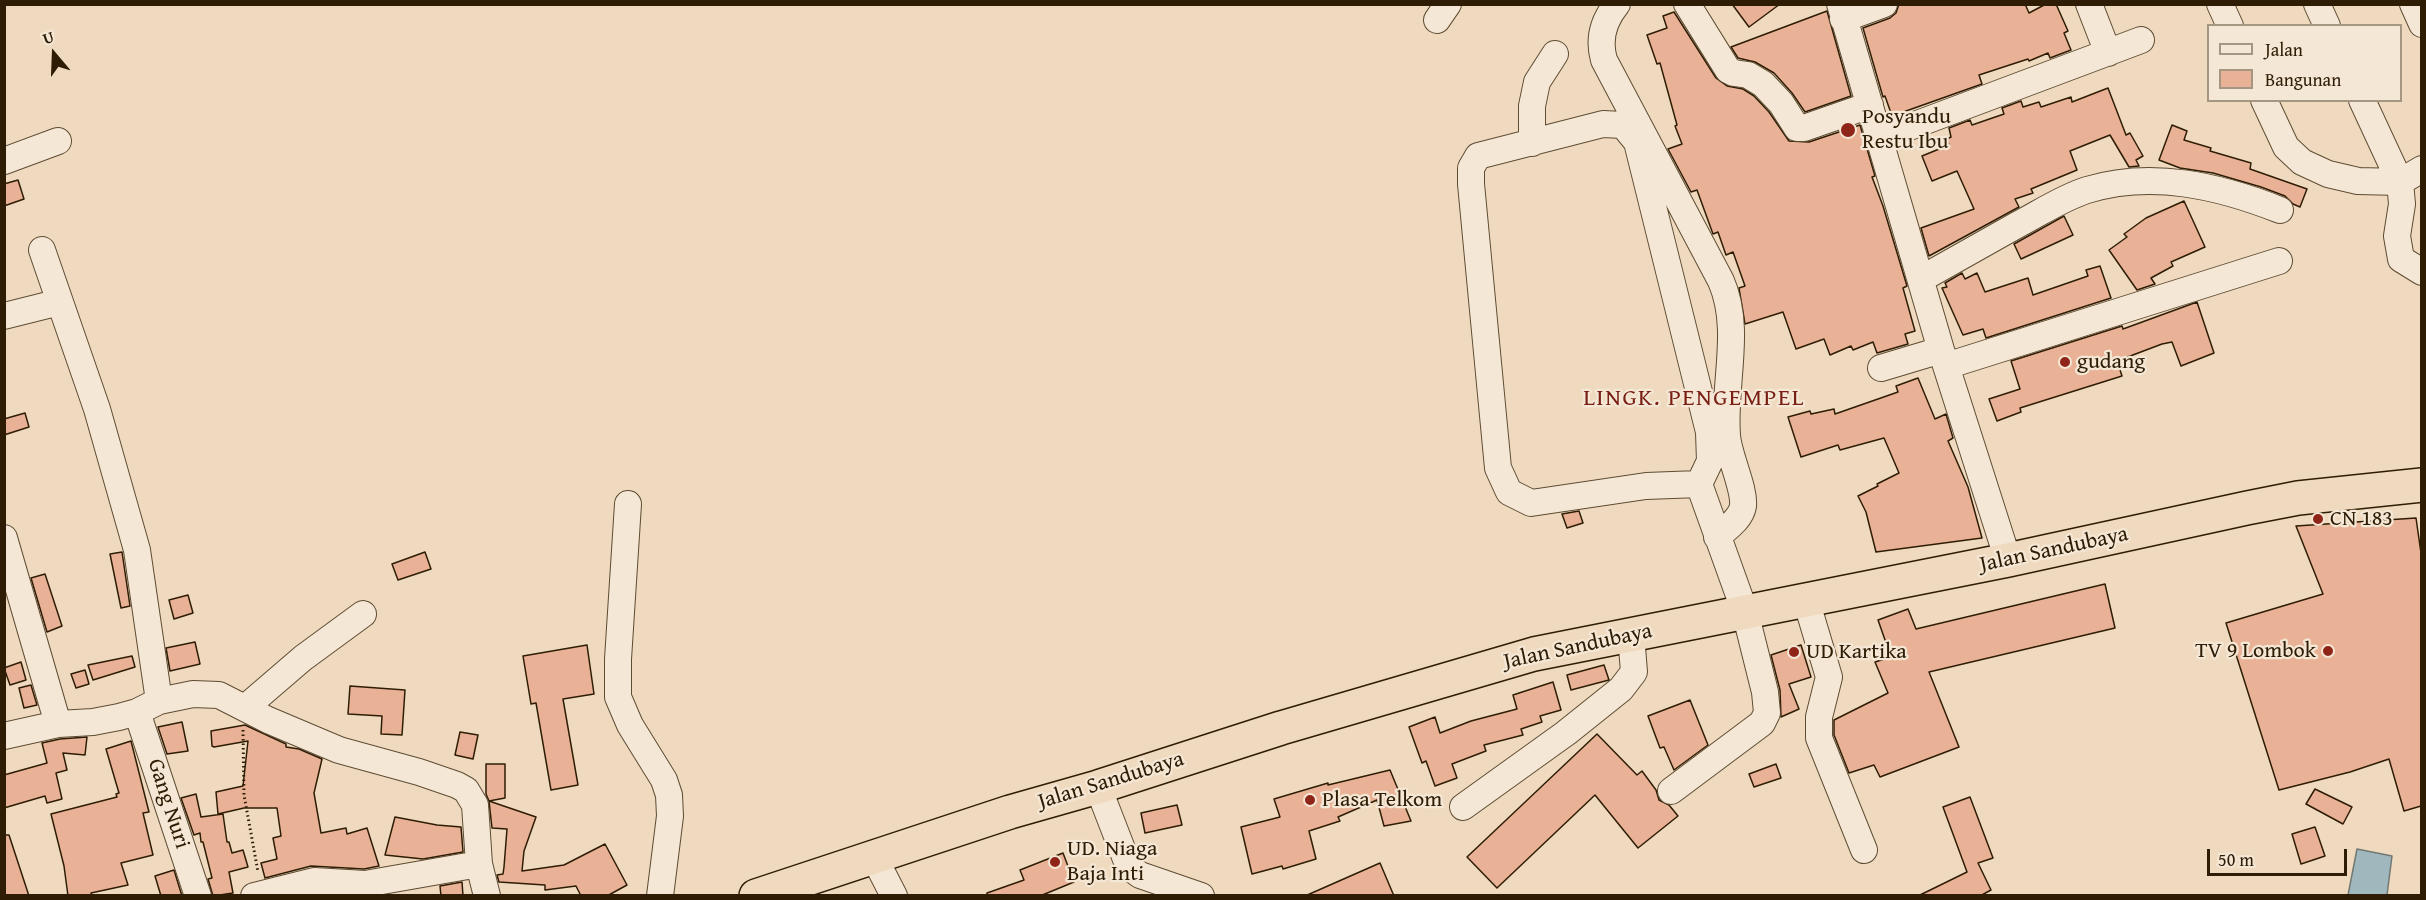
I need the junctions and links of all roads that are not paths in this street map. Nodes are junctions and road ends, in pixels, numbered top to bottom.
1 (1617, 4) edge
2 (1687, 4) edge
3 (1884, 4) edge
4 (2089, 4) edge
5 (2220, 4) edge
6 (2317, 4) edge
7 (2413, 4) edge
8 (1842, 12) edge
9 (2229, 24) edge
10 (2325, 24) edge
11 (2421, 24) edge
12 (2141, 40) dead end
13 (2108, 53) junction
14 (1555, 54) dead end
15 (2266, 102) edge
16 (2363, 102) edge
17 (1870, 105) junction
18 (1880, 138) junction
19 (58, 141) dead end
20 (1532, 143) junction
21 (4, 161) edge
22 (2411, 176) edge
23 (2280, 210) dead end
24 (42, 250) dead end
25 (2279, 261) dead end
26 (2421, 272) edge
27 (1921, 279) junction
28 (60, 302) junction
29 (4, 316) edge
30 (1943, 358) junction
31 (1881, 368) dead end
32 (1699, 484) junction
33 (2421, 485) edge
34 (628, 504) dead end
35 (4, 538) edge
36 (1718, 541) junction
37 (2008, 560) junction
38 (1740, 598) junction
39 (1806, 600) junction
40 (363, 614) dead end
41 (1631, 635) junction
42 (148, 706) junction
43 (246, 708) junction
44 (58, 724) junction
45 (4, 736) edge
46 (1098, 787) junction
47 (1671, 791) dead end
48 (1463, 807) dead end
49 (1864, 850) dead end
50 (874, 857) junction
51 (479, 864) junction
52 (258, 894) edge
53 (767, 894) edge
54 (198, 896) edge
55 (487, 896) edge
56 (660, 896) edge
57 (894, 896) edge
58 (1200, 896) edge

1 - 36 street
2 - 17 street
3 - 8 street
4 - 13 street
5 - 9 street
6 - 10 street
7 - 11 street
8 - 17 street
12 - 13 street
13 - 18 street
14 - 20 street
15 - 22 street
16 - 22 street
17 - 18 street
18 - 27 street
19 - 21 street
20 - 32 street
20 - 32 street
22 - 26 street
23 - 27 street
24 - 28 street, Gang Nuri
25 - 30 street
27 - 30 street
28 - 29 street
28 - 42 street, Gang Nuri
30 - 31 street
30 - 37 street
32 - 36 street
33 - 37 highway, Jalan Sandubaya
34 - 56 street
35 - 44 street
36 - 38 street
37 - 39 highway, Jalan Sandubaya
38 - 39 highway, Jalan Sandubaya
38 - 41 highway, Jalan Sandubaya
38 - 47 street
39 - 49 street
40 - 43 street
41 - 46 highway, Jalan Sandubaya
41 - 48 street
42 - 43 street
42 - 44 street
42 - 54 street, Gang Nuri
43 - 51 street
44 - 45 street
46 - 50 highway, Jalan Sandubaya
46 - 58 street
50 - 53 highway, Jalan Sandubaya
50 - 57 street
51 - 52 street
51 - 55 street

